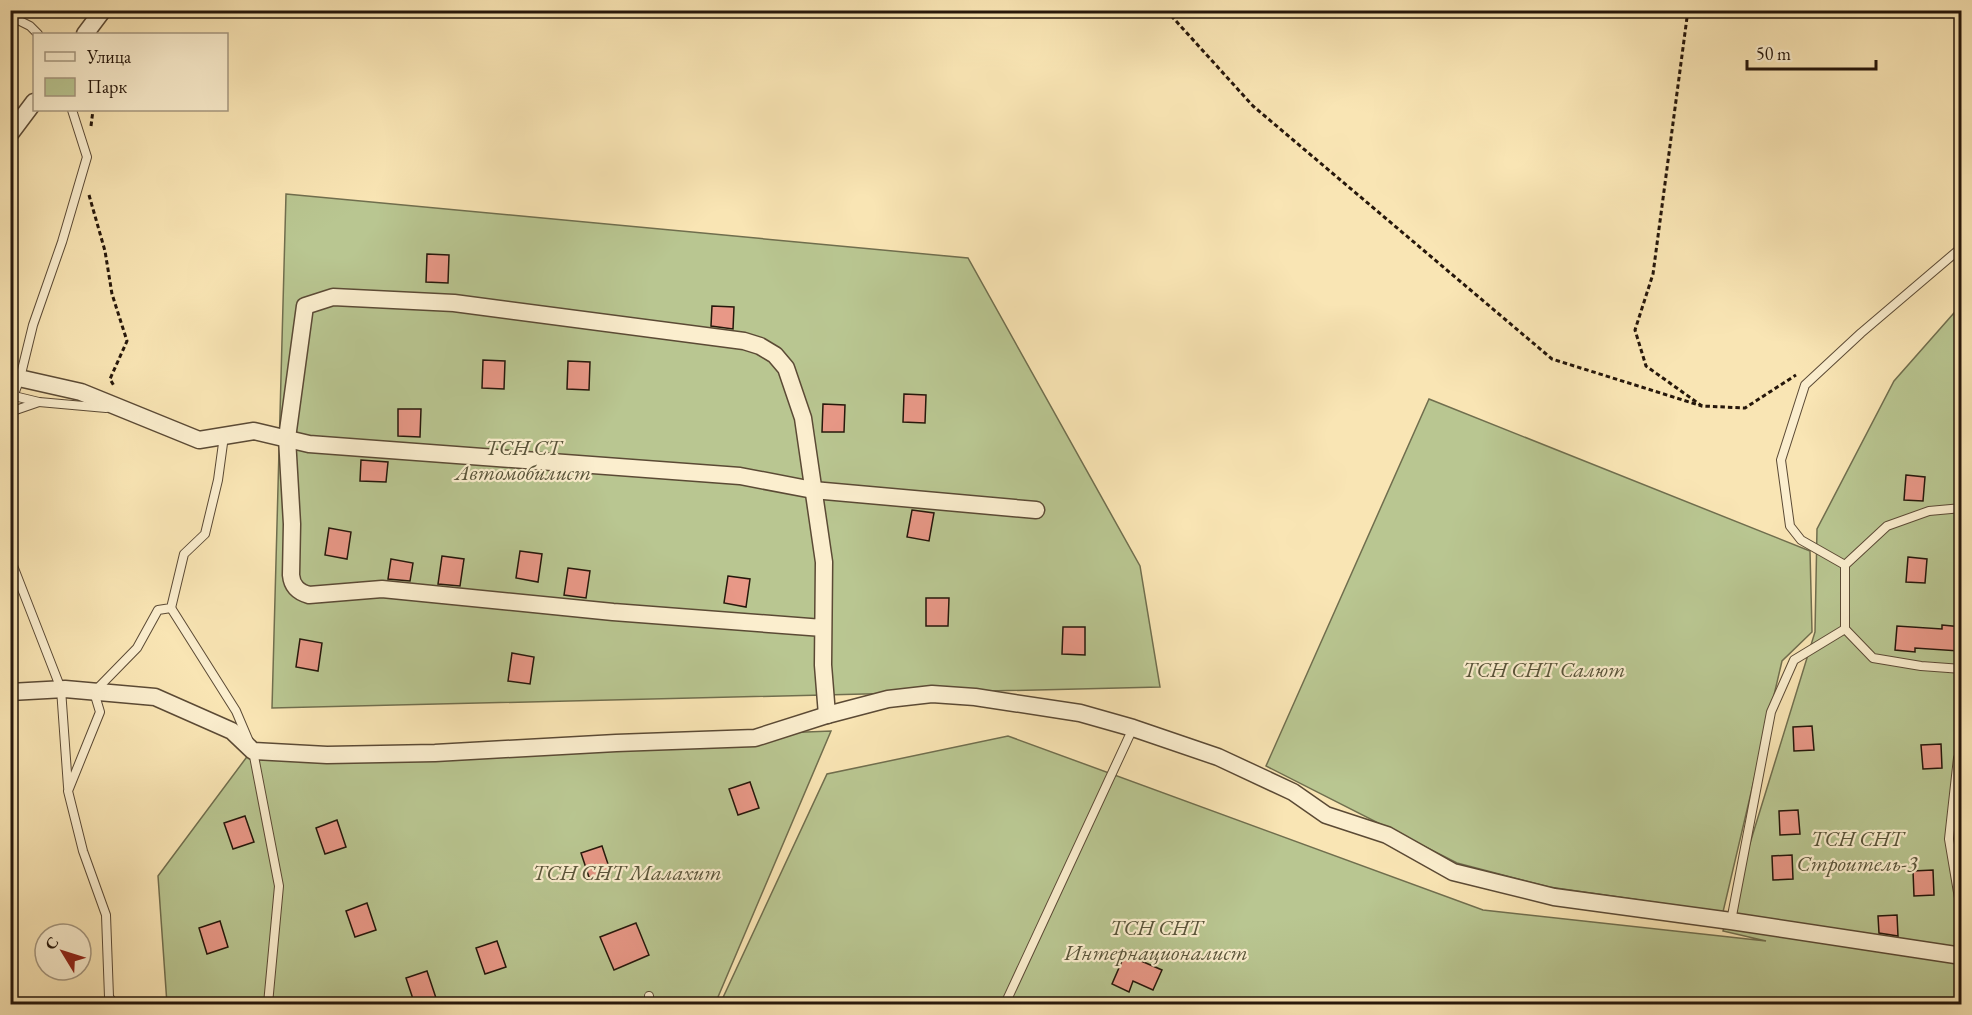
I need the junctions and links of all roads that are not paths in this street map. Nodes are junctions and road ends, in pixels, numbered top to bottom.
1 (103, 10) edge
2 (10, 16) edge
3 (37, 33) edge
4 (86, 33) edge
5 (33, 103) edge
6 (72, 111) edge
7 (10, 134) edge
8 (1962, 247) edge
9 (14, 378) edge
10 (12, 399) edge
11 (39, 402) junction
12 (125, 410) junction
13 (10, 412) edge
14 (224, 436) junction
15 (287, 438) junction
16 (813, 490) junction
17 (1962, 508) edge
18 (1036, 510) dead end
19 (10, 558) edge
20 (1845, 565) junction
21 (171, 608) junction
22 (824, 628) junction
23 (1845, 629) junction
24 (1962, 669) edge
25 (61, 689) junction
26 (10, 692) edge
27 (94, 692) junction
28 (827, 715) junction
29 (1133, 729) junction
30 (253, 751) junction
31 (1958, 759) dead end
32 (68, 791) junction
33 (1962, 916) edge
34 (1731, 921) junction
35 (1962, 956) edge
36 (114, 1005) edge
37 (268, 1005) edge
38 (1005, 1005) edge
39 (1075, 1005) edge
40 (1095, 1005) edge

1 - 4 street
2 - 3 lane
5 - 7 street
6 - 9 lane
8 - 20 lane
9 - 10 lane
9 - 12 street
10 - 11 lane
11 - 12 lane
11 - 13 lane
12 - 14 street
14 - 15 street
14 - 21 lane
15 - 16 street
15 - 16 street
15 - 22 street
16 - 18 street
16 - 22 street
17 - 20 lane
19 - 25 lane
20 - 23 lane
21 - 27 lane
21 - 30 lane
22 - 28 street
23 - 24 lane
23 - 34 lane
25 - 26 street
25 - 27 street
25 - 32 lane
27 - 30 street
27 - 32 lane
28 - 29 street
28 - 30 street
29 - 34 street
29 - 38 lane
30 - 37 lane
31 - 33 lane
32 - 36 lane
34 - 35 street
39 - 40 lane

